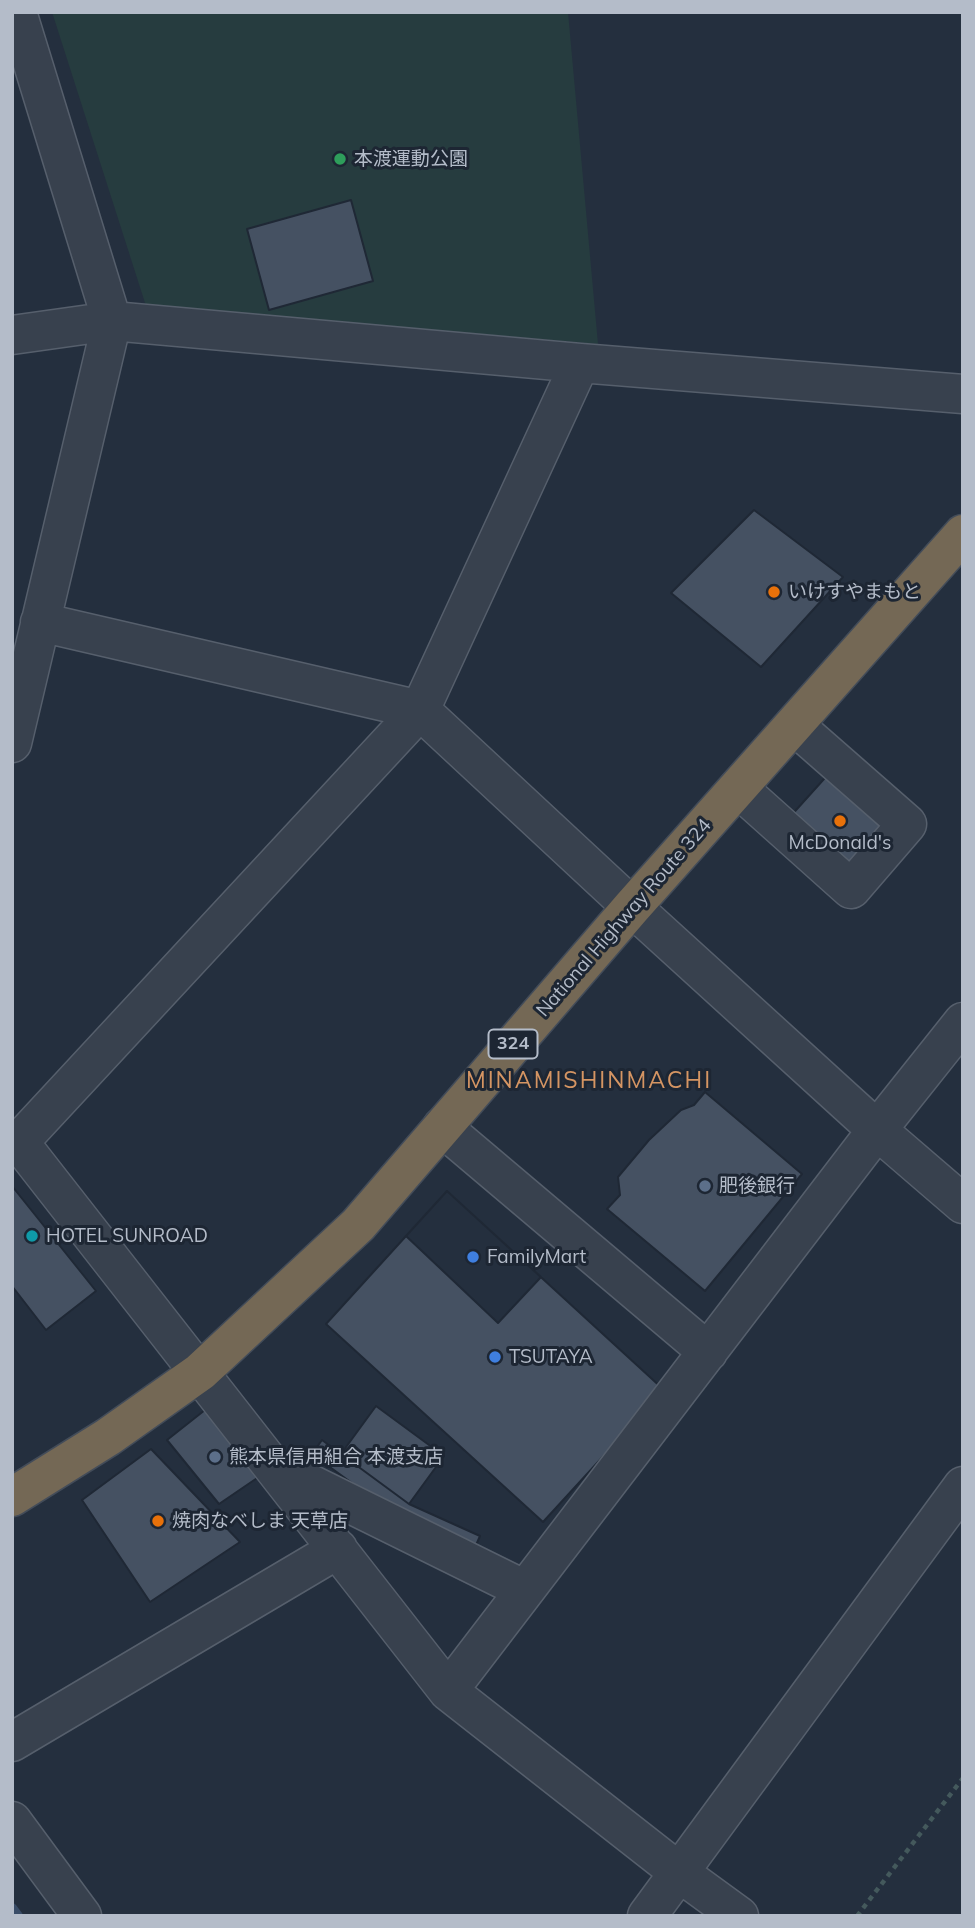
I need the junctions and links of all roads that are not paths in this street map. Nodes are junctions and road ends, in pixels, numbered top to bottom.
1 (17, 12) edge
2 (112, 321) junction
3 (12, 335) edge
4 (580, 363) junction
5 (963, 394) edge
6 (963, 534) edge
7 (40, 622) junction
8 (420, 710) junction
9 (794, 724) junction
10 (12, 743) edge
11 (738, 788) junction
12 (632, 907) junction
13 (963, 1022) edge
14 (442, 1127) junction
15 (877, 1130) junction
16 (16, 1141) edge
17 (963, 1204) edge
18 (708, 1352) junction
19 (200, 1372) junction
20 (274, 1466) junction
21 (963, 1486) edge
22 (12, 1497) edge
23 (338, 1549) junction
24 (525, 1590) junction
25 (448, 1690) junction
26 (12, 1742) edge
27 (12, 1821) edge
28 (680, 1874) junction
29 (82, 1916) edge
30 (647, 1916) edge
31 (739, 1916) edge

1 - 2 street
2 - 3 street
2 - 4 street
2 - 7 street
4 - 5 street
4 - 8 street
6 - 9 highway, National Highway Route 324 / 324
7 - 8 street
7 - 10 street
8 - 12 street
8 - 16 street
9 - 11 highway, National Highway Route 324 / 324
9 - 11 street
11 - 12 highway, National Highway Route 324 / 324
12 - 14 highway, National Highway Route 324 / 324
12 - 15 street
13 - 15 street
14 - 18 street
14 - 19 highway, National Highway Route 324 / 324
15 - 17 street
15 - 18 street
16 - 19 street
18 - 24 street
19 - 20 street
19 - 22 highway, National Highway Route 324 / 324
20 - 23 street
20 - 24 street
21 - 28 street
23 - 25 street
23 - 26 street
24 - 25 street
25 - 28 street
27 - 29 street
28 - 30 street
28 - 31 street

